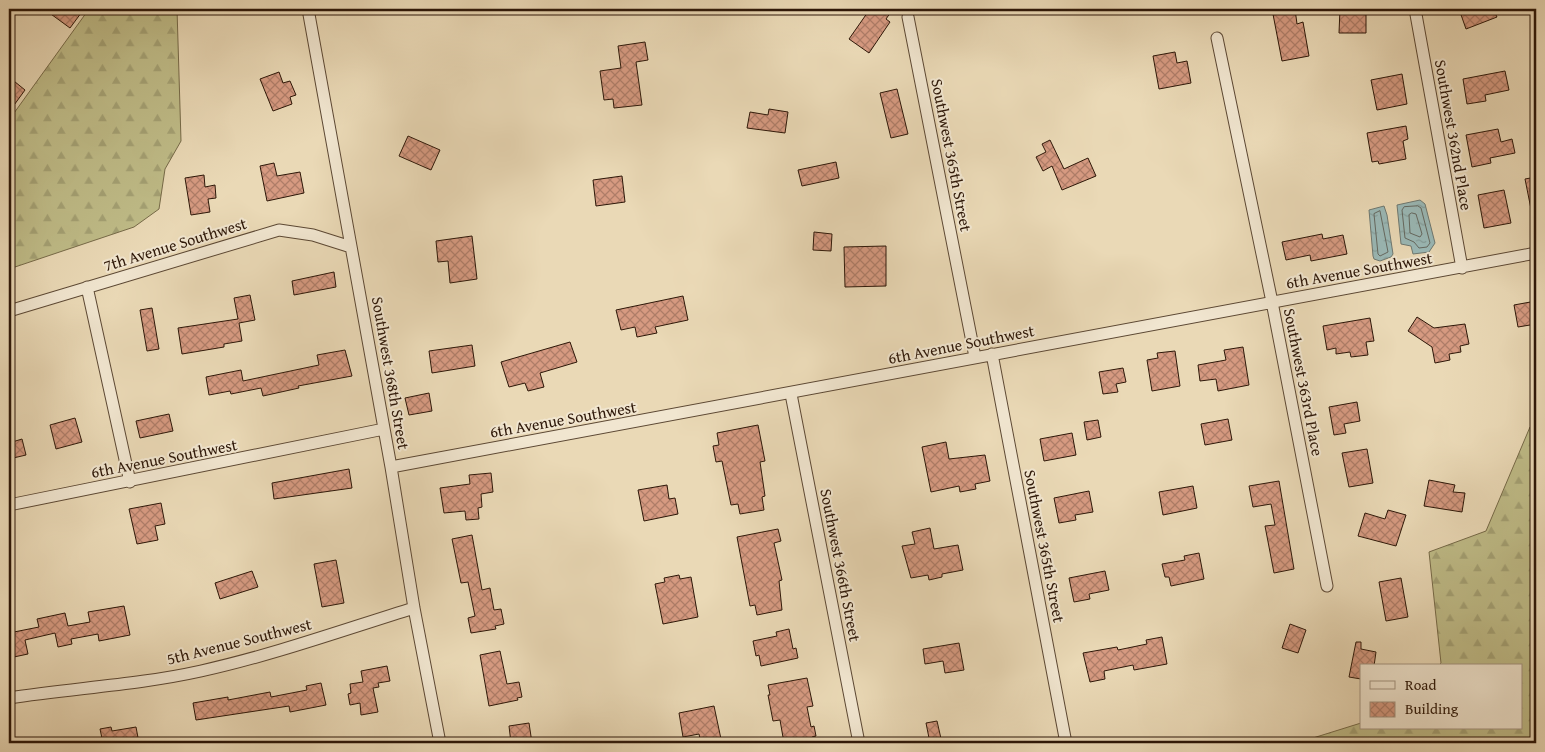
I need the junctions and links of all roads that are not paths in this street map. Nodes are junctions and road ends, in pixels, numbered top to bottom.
1 (308, 9) edge
2 (1415, 9) edge
3 (908, 17) dead end
4 (1217, 38) dead end
5 (351, 247) junction
6 (1536, 253) edge
7 (1462, 268) junction
8 (87, 287) junction
9 (1272, 302) junction
10 (9, 311) edge
11 (992, 354) junction
12 (975, 357) junction
13 (791, 394) junction
14 (384, 429) junction
15 (391, 467) junction
16 (130, 482) junction
17 (9, 506) edge
18 (1327, 586) dead end
19 (414, 608) junction
20 (9, 698) edge
21 (440, 743) edge
22 (859, 743) edge
23 (1066, 743) edge

1 - 5 street, Southwest 368th Street
2 - 7 street, Southwest 362nd Place
3 - 12 street, Southwest 365th Street
4 - 9 street, Southwest 363rd Place
5 - 8 street, 7th Avenue Southwest
5 - 14 street, Southwest 368th Street
6 - 7 street, 6th Avenue Southwest
7 - 9 street, 6th Avenue Southwest
8 - 10 street, 7th Avenue Southwest
8 - 16 street
9 - 11 street, 6th Avenue Southwest
9 - 18 street, Southwest 363rd Place
11 - 12 street, 6th Avenue Southwest
11 - 23 street, Southwest 365th Street
12 - 13 street, 6th Avenue Southwest
13 - 15 street, 6th Avenue Southwest
13 - 22 street, Southwest 366th Street
14 - 15 street, Southwest 368th Street
14 - 16 street, 6th Avenue Southwest
15 - 19 street, Southwest 368th Street
16 - 17 street, 6th Avenue Southwest
19 - 20 street, 5th Avenue Southwest
19 - 21 street, Southwest 368th Street

